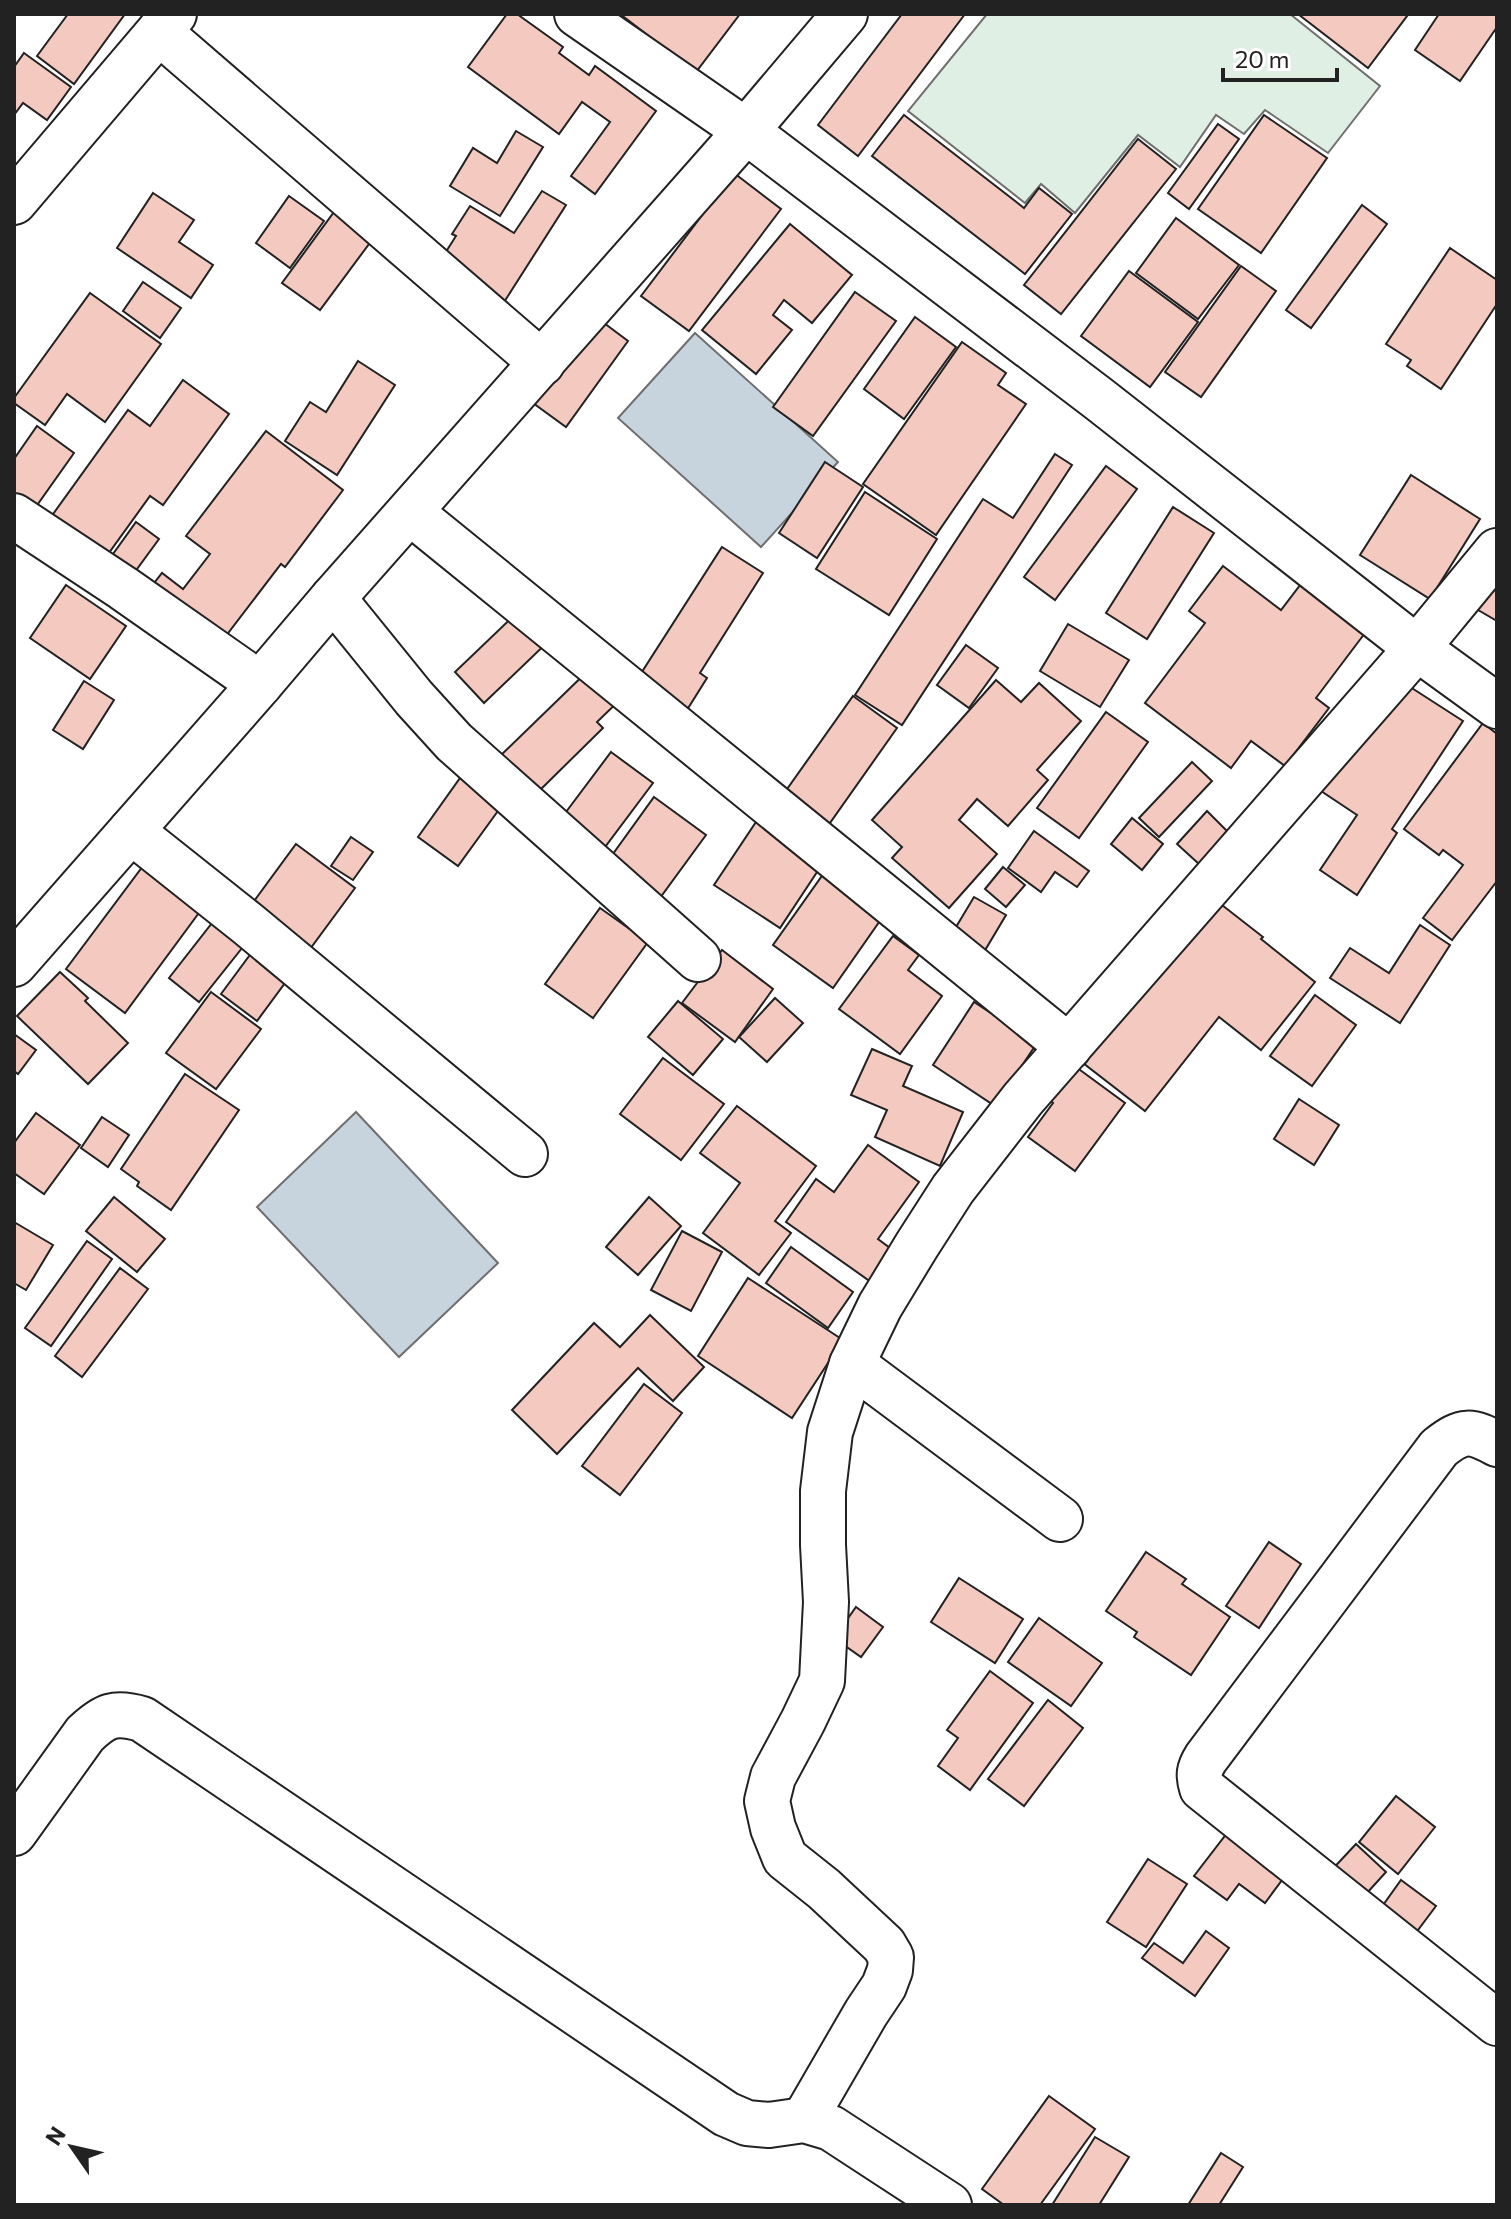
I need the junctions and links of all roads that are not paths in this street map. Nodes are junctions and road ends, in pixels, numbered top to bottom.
1 (577, 14) edge
2 (845, 14) edge
3 (166, 23) edge
4 (746, 131) junction
5 (14, 202) edge
6 (542, 363) junction
7 (410, 512) junction
8 (14, 516) edge
9 (1497, 551) edge
10 (333, 598) junction
11 (1417, 648) junction
12 (260, 684) junction
13 (1497, 706) edge
14 (131, 831) junction
15 (698, 959) dead end
16 (14, 964) edge
17 (1069, 1047) junction
18 (525, 1154) dead end
19 (852, 1364) junction
20 (1497, 1444) edge
21 (1060, 1519) dead end
22 (14, 1833) edge
23 (1497, 2023) edge
24 (804, 2120) junction
25 (949, 2205) edge

1 - 4 street
2 - 4 street
3 - 5 street
3 - 6 street
4 - 6 street
4 - 11 street
6 - 7 street
7 - 10 street
7 - 17 street
8 - 12 street
9 - 11 street
10 - 12 street
10 - 15 street
11 - 13 street
11 - 17 street
12 - 14 street
14 - 16 street
14 - 18 street
17 - 19 street
19 - 21 street
19 - 24 street
20 - 23 street
22 - 24 street
24 - 25 street

